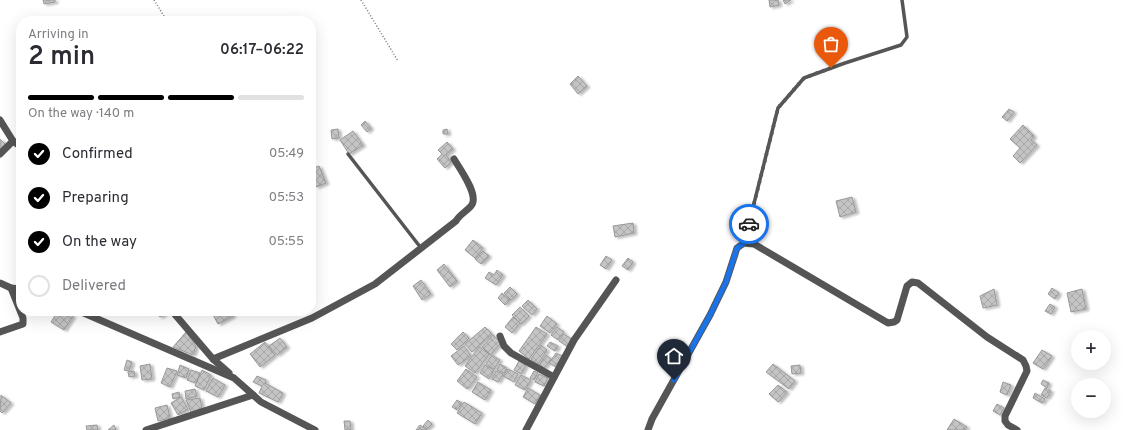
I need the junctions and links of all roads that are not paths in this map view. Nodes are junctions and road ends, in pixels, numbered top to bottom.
1 (902, 0) edge
2 (0, 120) edge
3 (13, 141) junction
4 (16, 143) edge
5 (0, 154) edge
6 (348, 154) dead end
7 (454, 159) dead end
8 (744, 243) junction
9 (421, 248) junction
10 (616, 280) dead end
11 (0, 283) edge
12 (11, 288) junction
13 (16, 289) edge
14 (16, 300) edge
15 (22, 316) edge
16 (91, 316) edge
17 (176, 316) edge
18 (316, 316) edge
19 (316, 316) edge
20 (0, 332) edge
21 (500, 336) dead end
22 (213, 360) junction
23 (554, 376) junction
24 (234, 378) junction
25 (253, 395) junction
26 (146, 430) edge
27 (315, 430) edge
28 (526, 430) edge
29 (648, 430) edge
30 (1017, 430) edge

1 - 8 lane
2 - 3 street
3 - 4 street
3 - 5 street
6 - 9 lane
7 - 9 street
8 - 29 street
8 - 30 street
9 - 19 street
10 - 23 street
11 - 12 street
12 - 13 street
12 - 14 street
15 - 20 street
16 - 24 street
17 - 22 street
18 - 22 street
21 - 23 street
22 - 24 street
23 - 28 street
24 - 25 street
25 - 26 street
25 - 27 street

